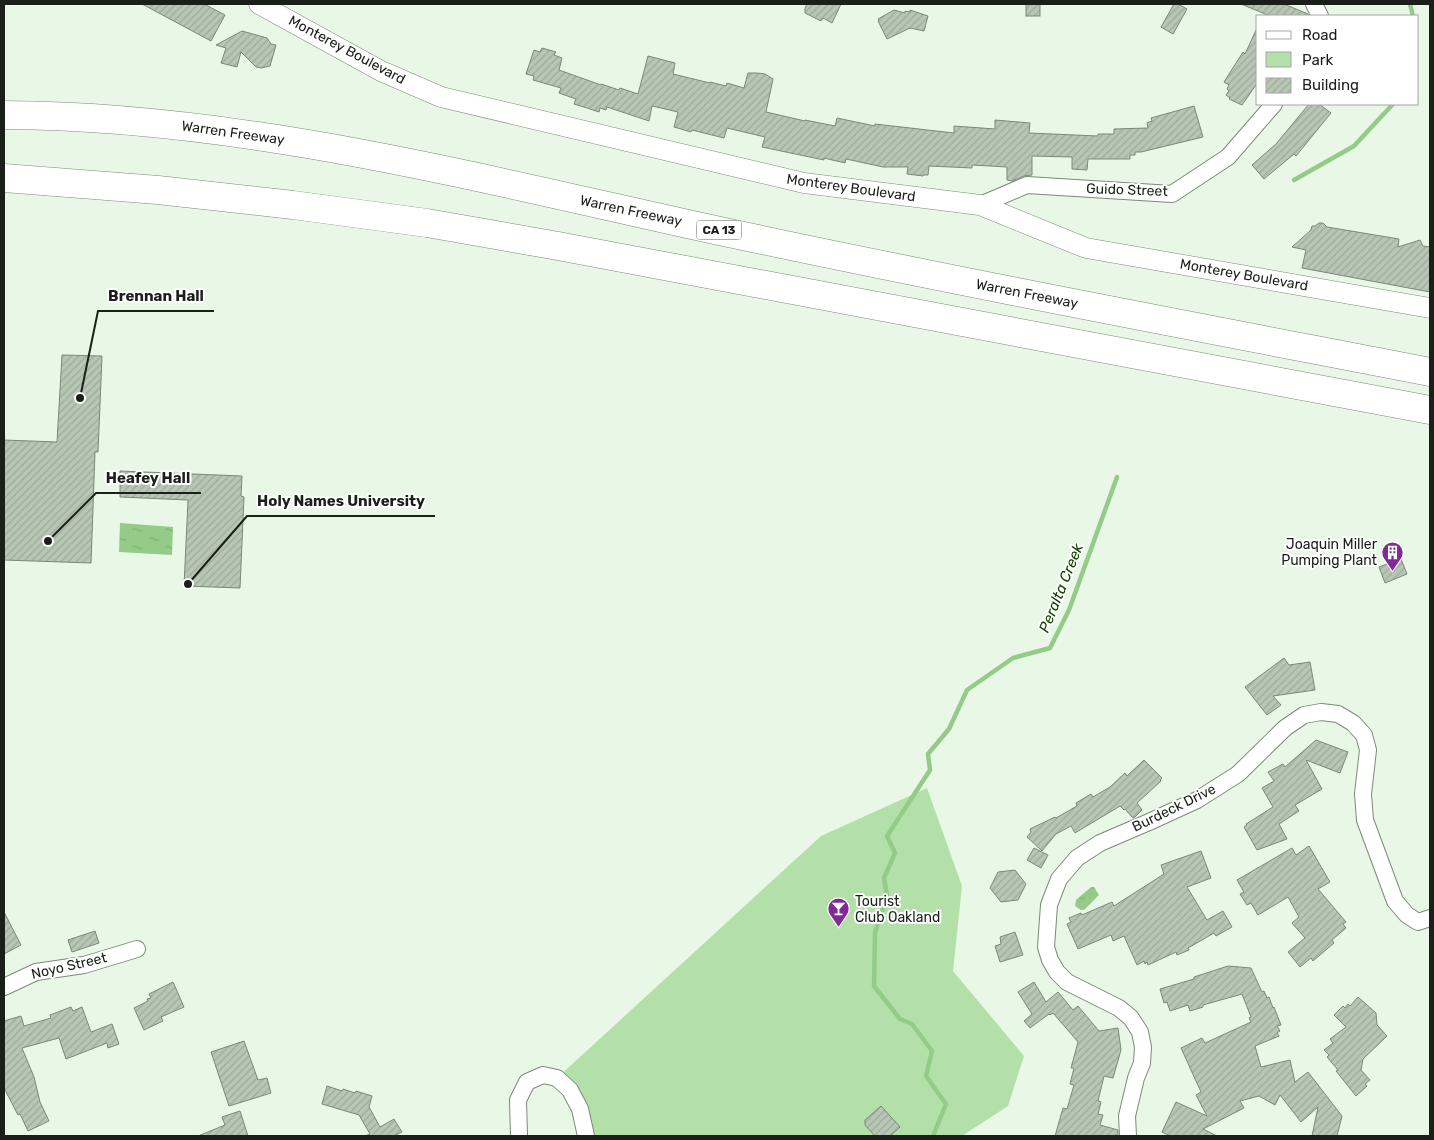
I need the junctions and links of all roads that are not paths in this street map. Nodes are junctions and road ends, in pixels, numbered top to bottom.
1 (259, 4) edge
2 (1273, 105) edge
3 (4, 115) edge
4 (4, 178) edge
5 (980, 205) junction
6 (1430, 308) edge
7 (1430, 372) edge
8 (1430, 410) edge
9 (1430, 918) edge
10 (137, 949) dead end
11 (4, 987) edge
12 (519, 1136) edge
13 (586, 1136) edge
14 (1128, 1136) edge

1 - 5 street, Monterey Boulevard
2 - 5 street, Guido Street
3 - 7 highway, Warren Freeway / CA 13
4 - 8 highway
5 - 6 street, Monterey Boulevard
9 - 14 street, Burdeck Drive
10 - 11 street, Noyo Street
12 - 13 street

